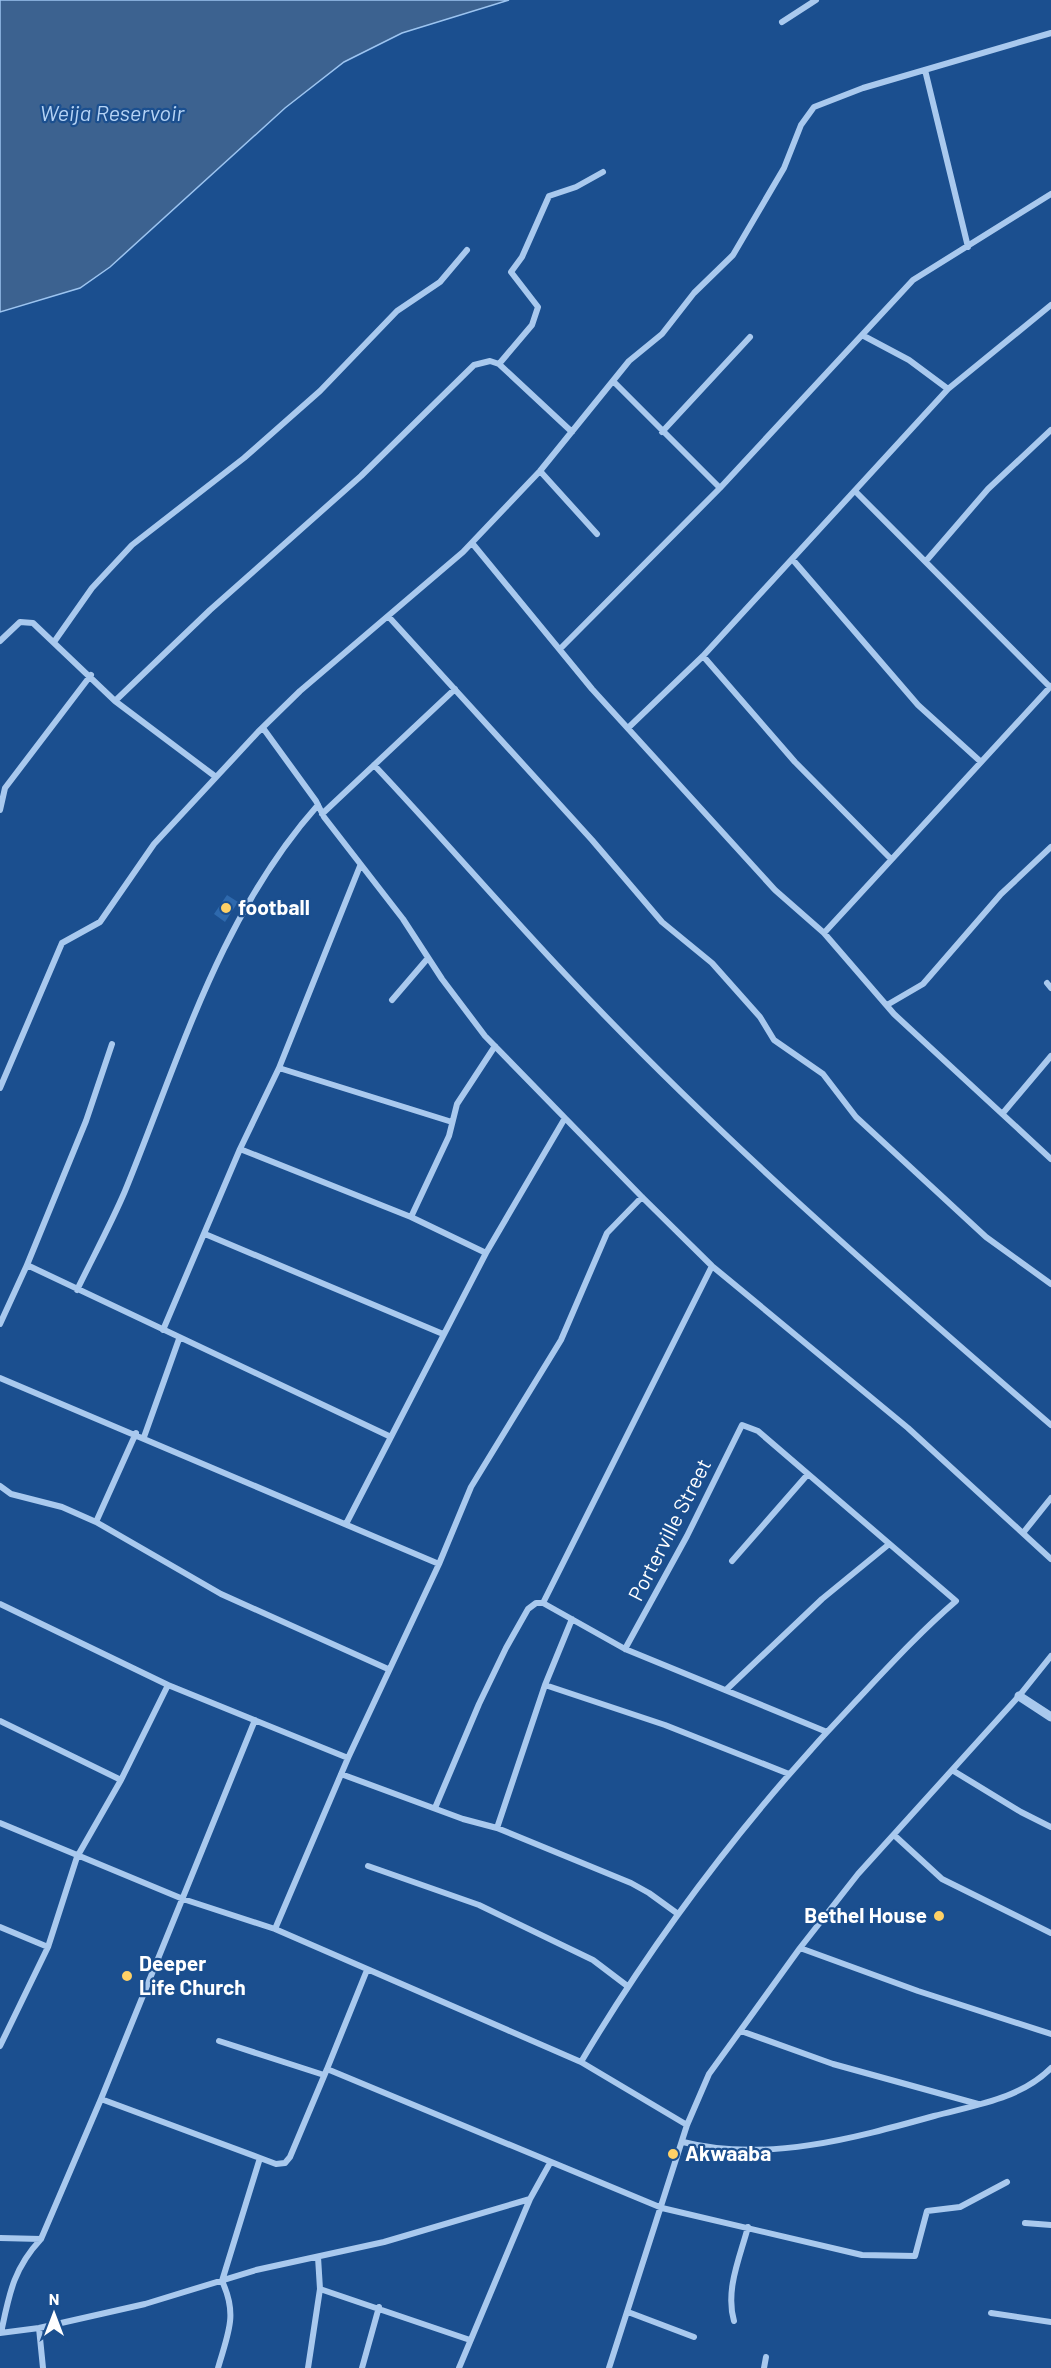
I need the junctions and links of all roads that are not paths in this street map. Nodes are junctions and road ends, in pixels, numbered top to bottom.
1 (816, 0) edge
2 (782, 22) dead end
3 (1051, 33) edge
4 (925, 70) junction
5 (603, 172) dead end
6 (1051, 194) edge
7 (968, 247) junction
8 (467, 250) dead end
9 (1051, 305) edge
10 (862, 335) junction
11 (750, 337) dead end
12 (499, 364) junction
13 (613, 381) junction
14 (948, 390) junction
15 (1051, 430) edge
16 (572, 432) junction
17 (662, 432) junction
18 (540, 471) junction
19 (720, 488) junction
20 (856, 492) junction
21 (597, 534) dead end
22 (472, 543) junction
23 (793, 560) junction
24 (926, 561) junction
25 (388, 616) junction
26 (0, 641) edge
27 (54, 642) junction
28 (560, 649) junction
29 (703, 656) junction
30 (91, 675) junction
31 (1051, 686) edge
32 (456, 689) junction
33 (115, 701) junction
34 (262, 728) junction
35 (627, 728) junction
36 (981, 762) junction
37 (374, 765) junction
38 (216, 777) junction
39 (318, 805) junction
40 (0, 810) edge
41 (322, 814) junction
42 (1051, 847) edge
43 (891, 859) junction
44 (360, 866) junction
45 (824, 933) junction
46 (428, 958) junction
47 (392, 1000) dead end
48 (887, 1005) junction
49 (112, 1044) dead end
50 (495, 1046) junction
51 (1051, 1056) edge
52 (279, 1068) junction
53 (0, 1088) edge
54 (1003, 1113) junction
55 (565, 1118) junction
56 (452, 1122) junction
57 (240, 1149) junction
58 (1051, 1159) edge
59 (642, 1197) junction
60 (411, 1217) junction
61 (206, 1234) junction
62 (486, 1253) junction
63 (27, 1265) junction
64 (712, 1266) junction
65 (1051, 1284) edge
66 (77, 1290) junction
67 (0, 1324) edge
68 (163, 1330) junction
69 (443, 1334) junction
70 (179, 1339) junction
71 (0, 1378) edge
72 (1051, 1425) edge
73 (136, 1433) junction
74 (144, 1437) junction
75 (391, 1437) junction
76 (808, 1474) junction
77 (0, 1486) edge
78 (1051, 1498) edge
79 (96, 1522) junction
80 (346, 1524) junction
81 (1023, 1533) junction
82 (888, 1545) junction
83 (1051, 1559) edge
84 (732, 1561) dead end
85 (439, 1564) junction
86 (543, 1603) junction
87 (0, 1604) edge
88 (572, 1619) junction
89 (625, 1649) junction
90 (1051, 1656) edge
91 (388, 1669) junction
92 (168, 1685) junction
93 (545, 1686) junction
94 (728, 1689) junction
95 (1019, 1696) junction
96 (1051, 1717) edge
97 (255, 1720) junction
98 (0, 1721) edge
99 (827, 1732) junction
100 (348, 1758) junction
101 (952, 1770) junction
102 (340, 1774) junction
103 (789, 1774) junction
104 (121, 1780) junction
105 (435, 1808) junction
106 (0, 1823) edge
107 (497, 1827) junction
108 (1051, 1827) edge
109 (894, 1835) junction
110 (77, 1857) junction
111 (368, 1866) dead end
112 (183, 1899) junction
113 (678, 1914) junction
114 (0, 1927) edge
115 (275, 1929) junction
116 (1051, 1933) edge
117 (48, 1947) junction
118 (800, 1948) junction
119 (367, 1970) junction
120 (627, 1985) junction
121 (741, 2031) junction
122 (1051, 2034) edge
123 (219, 2042) dead end
124 (0, 2046) edge
125 (581, 2062) junction
126 (1051, 2068) edge
127 (325, 2072) junction
128 (101, 2099) junction
129 (979, 2104) junction
130 (687, 2125) junction
131 (682, 2142) junction
132 (260, 2158) junction
133 (549, 2163) junction
134 (1007, 2182) dead end
135 (530, 2199) junction
136 (662, 2208) junction
137 (1024, 2223) dead end
138 (1051, 2225) edge
139 (748, 2227) junction
140 (0, 2238) edge
141 (41, 2239) junction
142 (318, 2256) junction
143 (222, 2281) junction
144 (320, 2289) junction
145 (379, 2307) junction
146 (628, 2312) junction
147 (992, 2313) dead end
148 (734, 2321) dead end
149 (1051, 2322) edge
150 (39, 2328) junction
151 (0, 2333) edge
152 (694, 2337) dead end
153 (470, 2340) junction
154 (766, 2357) dead end
155 (43, 2368) edge
156 (218, 2368) edge
157 (308, 2368) edge
158 (362, 2368) edge
159 (459, 2368) edge
160 (609, 2368) edge
161 (764, 2368) edge

1 - 2 street
3 - 4 street
4 - 7 street
4 - 13 street
5 - 12 street
6 - 7 street
7 - 10 street
8 - 27 street
9 - 14 street
10 - 14 street
10 - 19 street
11 - 17 street
12 - 16 street
12 - 33 street
13 - 16 street
13 - 17 street
14 - 20 street
15 - 24 street
16 - 18 street
17 - 19 street
18 - 21 street
18 - 22 street
19 - 28 street
20 - 23 street
20 - 24 street
22 - 25 street
22 - 28 street
23 - 29 street
23 - 36 street
24 - 31 street
25 - 32 street
25 - 34 street
26 - 27 street
27 - 30 street
28 - 35 street
29 - 35 street
29 - 43 street
30 - 33 street
30 - 40 street
31 - 36 street
32 - 37 street
32 - 65 street
33 - 38 street
34 - 38 street
34 - 39 street
35 - 45 street
36 - 43 street
37 - 41 street
37 - 72 street
38 - 53 street
39 - 41 street
39 - 66 street
41 - 44 street
42 - 48 street
43 - 45 street
44 - 46 street
44 - 52 street
45 - 48 street
46 - 47 street
46 - 50 street
48 - 54 street
49 - 63 street
50 - 55 street
50 - 56 street
51 - 54 street
52 - 56 street
52 - 57 street
54 - 58 street
55 - 59 street
55 - 62 street
56 - 60 street
57 - 60 street
57 - 61 street
59 - 64 street
59 - 85 street
60 - 62 street
61 - 68 street
61 - 69 street
62 - 69 street
63 - 66 street
63 - 67 street
64 - 81 street
64 - 86 street
66 - 68 street
68 - 70 street
69 - 75 street
70 - 74 street
70 - 75 street
71 - 73 street
73 - 74 street
73 - 79 street
74 - 80 street
75 - 80 street
76 - 82 street
76 - 84 street
76 - 89 street, Porterville Street
77 - 79 street
78 - 81 street
79 - 91 street
80 - 85 street
81 - 83 street
82 - 94 street
82 - 99 street
85 - 91 street
86 - 88 street
86 - 105 street
87 - 92 street
88 - 89 street
88 - 93 street
89 - 94 street
90 - 95 street
91 - 100 street
92 - 97 street
92 - 104 street
93 - 103 street
93 - 107 street
94 - 99 street
95 - 96 street
95 - 101 street
97 - 100 street
97 - 112 street
98 - 104 street
99 - 103 street
100 - 102 street
101 - 108 street
101 - 109 street
102 - 105 street
102 - 115 street
103 - 113 street
104 - 110 street
105 - 107 street
106 - 110 street
107 - 113 street
109 - 116 street
109 - 118 street
110 - 112 street
110 - 117 street
111 - 120 street
112 - 115 street
112 - 128 street
113 - 120 street
114 - 117 street
115 - 119 street
117 - 124 street
118 - 121 street
118 - 122 street
119 - 125 street
119 - 127 street
120 - 125 street
121 - 129 street
121 - 130 street
123 - 127 street
125 - 130 street
126 - 129 street
127 - 132 street
127 - 133 street
128 - 132 street
128 - 141 street
129 - 131 street
130 - 131 street
131 - 136 street
132 - 143 street
133 - 135 street
133 - 136 street
134 - 139 street
135 - 142 street
135 - 153 street
136 - 139 street
136 - 146 street
137 - 138 street
139 - 148 street
140 - 141 street
141 - 151 street
142 - 143 street
142 - 144 street
143 - 150 street
143 - 156 street
144 - 145 street
144 - 157 street
145 - 153 street
145 - 158 street
146 - 152 street
146 - 160 street
147 - 149 street
150 - 151 street
150 - 155 street
153 - 159 street
154 - 161 street

